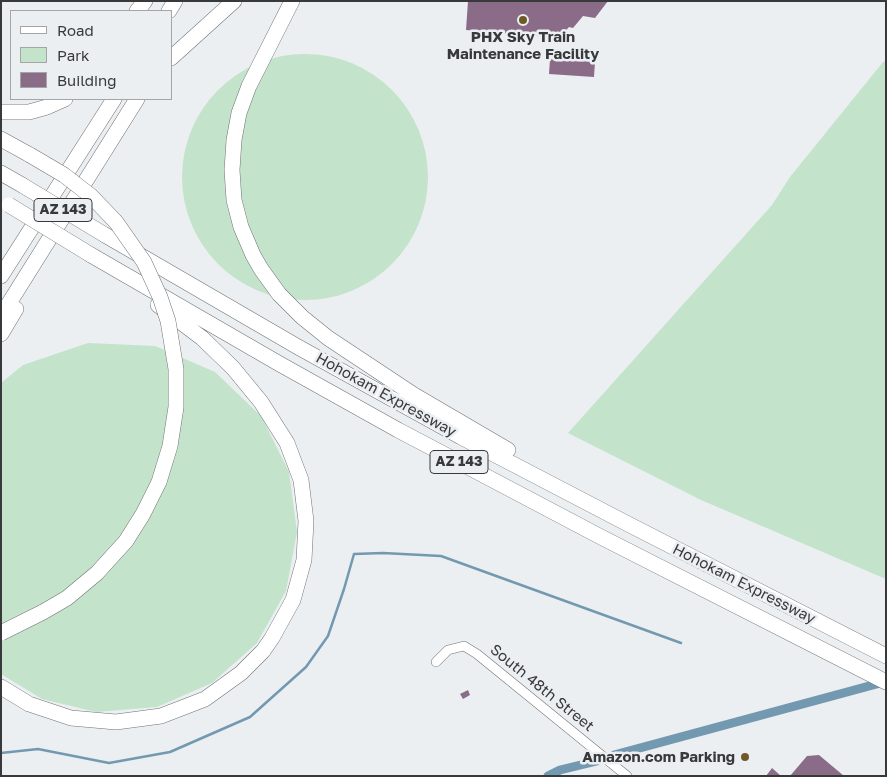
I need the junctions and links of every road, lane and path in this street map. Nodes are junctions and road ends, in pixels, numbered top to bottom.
1 (234, 1) edge
2 (292, 1) edge
3 (172, 57) edge
4 (63, 100) edge
5 (113, 100) edge
6 (136, 100) edge
7 (1, 112) edge
8 (1, 139) edge
9 (1, 173) edge
10 (5, 203) edge
11 (69, 207) junction
12 (91, 255) junction
13 (1, 276) edge
14 (1, 316) edge
15 (1, 334) edge
16 (628, 524) junction
17 (1, 634) edge
18 (886, 655) edge
19 (835, 656) junction
20 (436, 662) dead end
21 (886, 682) edge
22 (1, 687) edge
23 (886, 691) edge
24 (625, 775) edge

1 - 3 highway
2 - 16 highway
4 - 7 highway
5 - 13 highway
6 - 11 highway
8 - 17 highway, bridge
9 - 16 highway, Hohokam Expressway / AZ 143, bridge
10 - 12 highway, Hohokam Expressway / AZ 143, bridge
11 - 14 highway
11 - 15 highway
12 - 19 highway, Hohokam Expressway / AZ 143
12 - 22 highway
16 - 18 highway, Hohokam Expressway / AZ 143
19 - 21 highway, Hohokam Expressway / AZ 143
19 - 23 highway
20 - 24 street, South 48th Street

